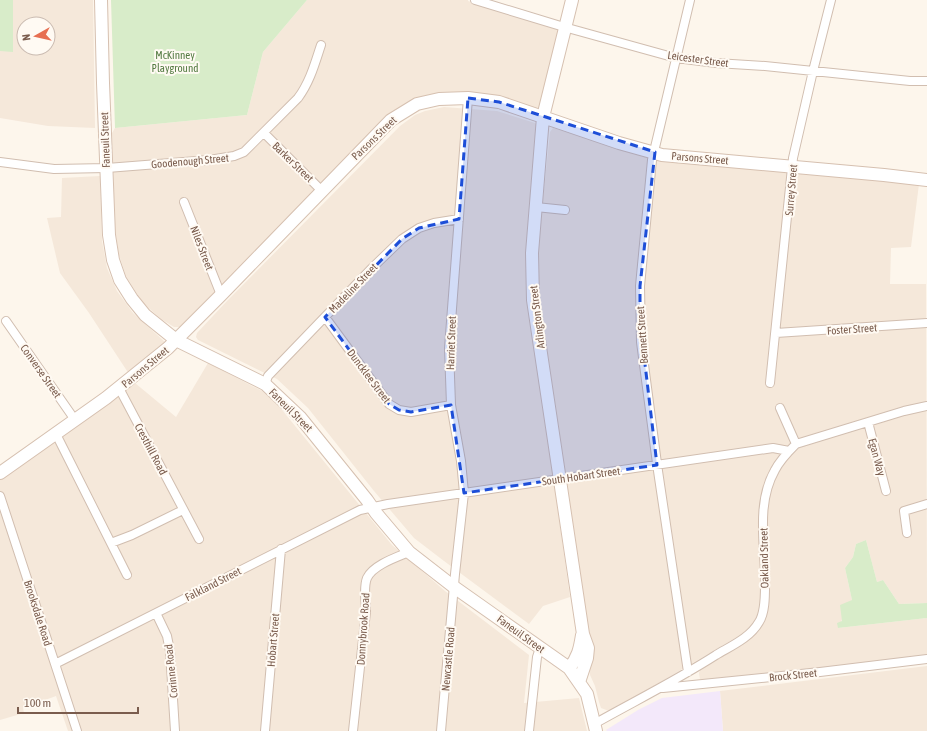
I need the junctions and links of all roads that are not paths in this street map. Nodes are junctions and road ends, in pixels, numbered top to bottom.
1 (101, 0) edge
2 (475, 0) edge
3 (572, 0) edge
4 (690, 0) edge
5 (831, 0) edge
6 (564, 27) junction
7 (321, 45) dead end
8 (676, 58) junction
9 (813, 71) junction
10 (927, 81) edge
11 (468, 98) junction
12 (543, 116) junction
13 (264, 133) junction
14 (655, 152) junction
15 (0, 162) edge
16 (793, 167) junction
17 (107, 168) junction
18 (927, 180) edge
19 (322, 191) junction
20 (184, 202) dead end
21 (536, 206) junction
22 (565, 210) dead end
23 (459, 219) junction
24 (221, 295) junction
25 (325, 317) junction
26 (6, 321) dead end
27 (927, 323) edge
28 (776, 333) junction
29 (176, 340) junction
30 (770, 383) dead end
31 (265, 384) junction
32 (119, 388) junction
33 (450, 405) junction
34 (927, 406) edge
35 (780, 408) dead end
36 (75, 420) junction
37 (868, 422) junction
38 (56, 434) junction
39 (796, 444) junction
40 (789, 451) junction
41 (657, 465) junction
42 (0, 473) edge
43 (560, 478) junction
44 (464, 492) junction
45 (886, 492) dead end
46 (0, 496) edge
47 (927, 504) edge
48 (373, 507) junction
49 (184, 510) junction
50 (907, 533) dead end
51 (199, 540) dead end
52 (111, 543) junction
53 (281, 549) junction
54 (409, 552) junction
55 (127, 575) dead end
56 (454, 587) junction
57 (156, 613) junction
58 (583, 634) junction
59 (540, 648) junction
60 (927, 659) edge
61 (55, 664) junction
62 (569, 668) junction
63 (688, 672) junction
64 (579, 682) junction
65 (658, 689) junction
66 (595, 727) edge
67 (76, 731) edge
68 (175, 731) edge
69 (265, 731) edge
70 (353, 731) edge
71 (442, 731) edge
72 (529, 731) edge

1 - 17 street, Faneuil Street
2 - 6 street, Leicester Street
3 - 6 street, Arlington Street
4 - 8 street, Bennett Street
5 - 9 street, Surrey Street
6 - 8 street, Leicester Street
6 - 12 street, Arlington Street
7 - 13 street, Goodenough Street
8 - 9 street, Leicester Street
8 - 14 street, Bennett Street
9 - 10 street, Leicester Street
9 - 16 street, Surrey Street
11 - 12 street, Parsons Street
11 - 19 street, Parsons Street
11 - 23 street, Harriet Street
12 - 14 street, Parsons Street
12 - 21 street, Arlington Street
13 - 17 street, Goodenough Street
13 - 19 street, Barker Street
14 - 16 street, Parsons Street
14 - 41 street, Bennett Street
15 - 17 street, Goodenough Street
16 - 18 street, Parsons Street
16 - 28 street, Surrey Street
17 - 29 street, Faneuil Street
19 - 24 street, Parsons Street
20 - 24 street, Niles Street
21 - 22 street
21 - 43 street, Arlington Street
23 - 25 street, Madeline Street
23 - 33 street, Harriet Street
24 - 29 street, Parsons Street
25 - 31 street, Madeline Street
25 - 33 street, Duncklee Street
26 - 36 street, Converse Street
27 - 28 street, Foster Street
28 - 30 street, Surrey Street
29 - 31 street, Faneuil Street
29 - 32 street, Parsons Street
31 - 48 street, Faneuil Street
32 - 36 street, Parsons Street
32 - 49 street, Cresthill Road
33 - 44 street, Harriet Street
34 - 37 street, Oakland Street
35 - 39 street
36 - 38 street, Parsons Street
37 - 39 street, Oakland Street
37 - 45 street, Egan Way
38 - 42 street, Parsons Street
38 - 52 street
39 - 40 street, Oakland Street
40 - 41 street, South Hobart Street
40 - 63 street, Oakland Street
41 - 43 street, South Hobart Street
41 - 63 street, Bennett Street
43 - 44 street, South Hobart Street
43 - 58 street, Arlington Street
44 - 48 street, South Hobart Street
44 - 56 street, Harriet Street
46 - 61 street, Brooksdale Road
47 - 50 street
48 - 53 street, Falkland Street
48 - 54 street, Faneuil Street
49 - 51 street, Cresthill Road
49 - 52 street
52 - 55 street
53 - 57 street, Falkland Street
53 - 69 street, Hobart Street
54 - 56 street, Faneuil Street
54 - 70 street, Donnybrook Road
56 - 59 street, Faneuil Street
56 - 71 street, Newcastle Road
57 - 61 street, Falkland Street
57 - 68 street, Corinne Road
58 - 62 street, Arlington Street
58 - 64 street, Arlington Street
59 - 62 street, Faneuil Street
59 - 72 street
60 - 65 street, Brock Street
61 - 67 street, Brooksdale Road
62 - 64 street, Faneuil Street
63 - 65 street, Oakland Street
64 - 66 street, Faneuil Street
65 - 66 street, Oakland Street

